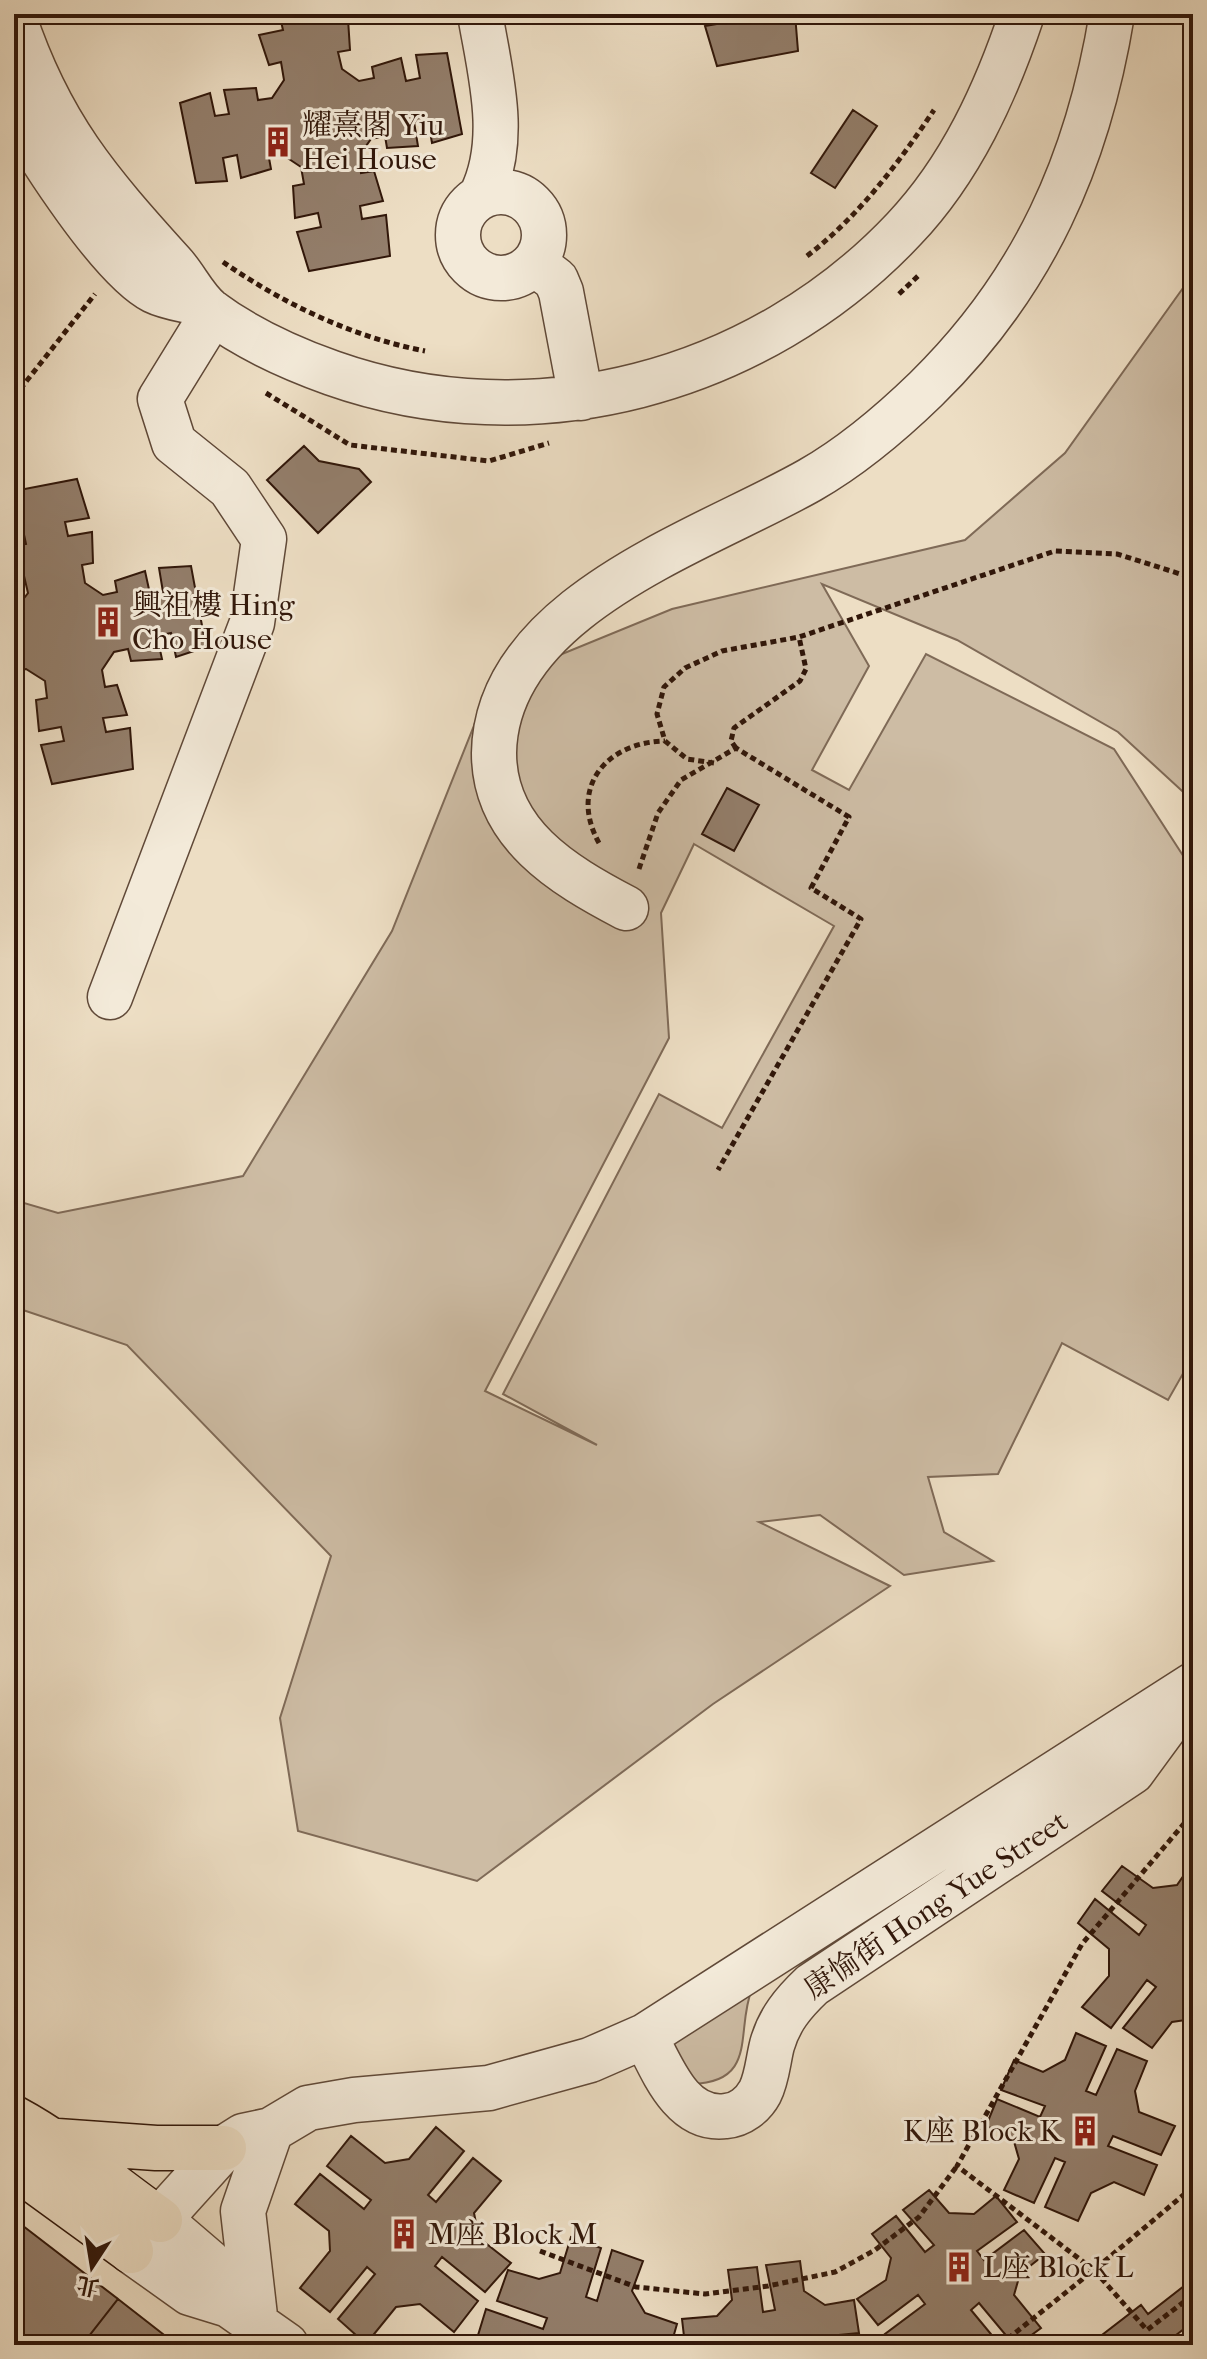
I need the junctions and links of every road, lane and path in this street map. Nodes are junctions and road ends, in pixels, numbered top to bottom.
1 (480, 14) edge
2 (1022, 14) edge
3 (1112, 14) edge
4 (14, 18) edge
5 (491, 82) junction
6 (14, 110) edge
7 (481, 196) junction
8 (529, 202) junction
9 (534, 263) junction
10 (103, 284) dead end
11 (207, 308) junction
12 (14, 397) edge
13 (581, 398) junction
14 (1193, 578) edge
15 (799, 637) junction
16 (665, 741) junction
17 (736, 748) junction
18 (714, 763) junction
19 (607, 851) dead end
20 (627, 865) dead end
21 (632, 889) junction
22 (110, 997) dead end
23 (718, 1170) dead end
24 (1193, 1687) edge
25 (1193, 1813) edge
26 (645, 2036) junction
27 (14, 2118) edge
28 (271, 2130) junction
29 (57, 2141) junction
30 (224, 2148) junction
31 (14, 2166) edge
32 (957, 2166) junction
33 (1193, 2187) edge
34 (146, 2236) junction
35 (540, 2251) dead end
36 (1094, 2270) junction
37 (1193, 2295) edge
38 (257, 2325) edge
39 (1000, 2345) edge

1 - 5 street
2 - 13 street
3 - 21 street
4 - 11 street
5 - 7 street
5 - 8 street
6 - 11 street
7 - 8 street
7 - 9 street
8 - 9 street
9 - 13 street
10 - 12 path
11 - 13 street
11 - 22 street
14 - 15 path
15 - 16 path
15 - 17 path
16 - 18 path
16 - 19 path
17 - 18 path
17 - 23 path
18 - 21 path
20 - 21 path
24 - 26 street, 康愉街 Hong Yue Street
24 - 26 street, 康愉街 Hong Yue Street
25 - 32 path
26 - 28 street, 康愉街 Hong Yue Street
27 - 29 highway
28 - 30 street, 康愉街 Hong Yue Street
28 - 38 street
29 - 30 highway
29 - 34 highway
30 - 34 street, 康愉街 Hong Yue Street
31 - 34 highway
32 - 35 path
32 - 36 path
33 - 36 path
34 - 38 street
36 - 37 path
36 - 39 path

